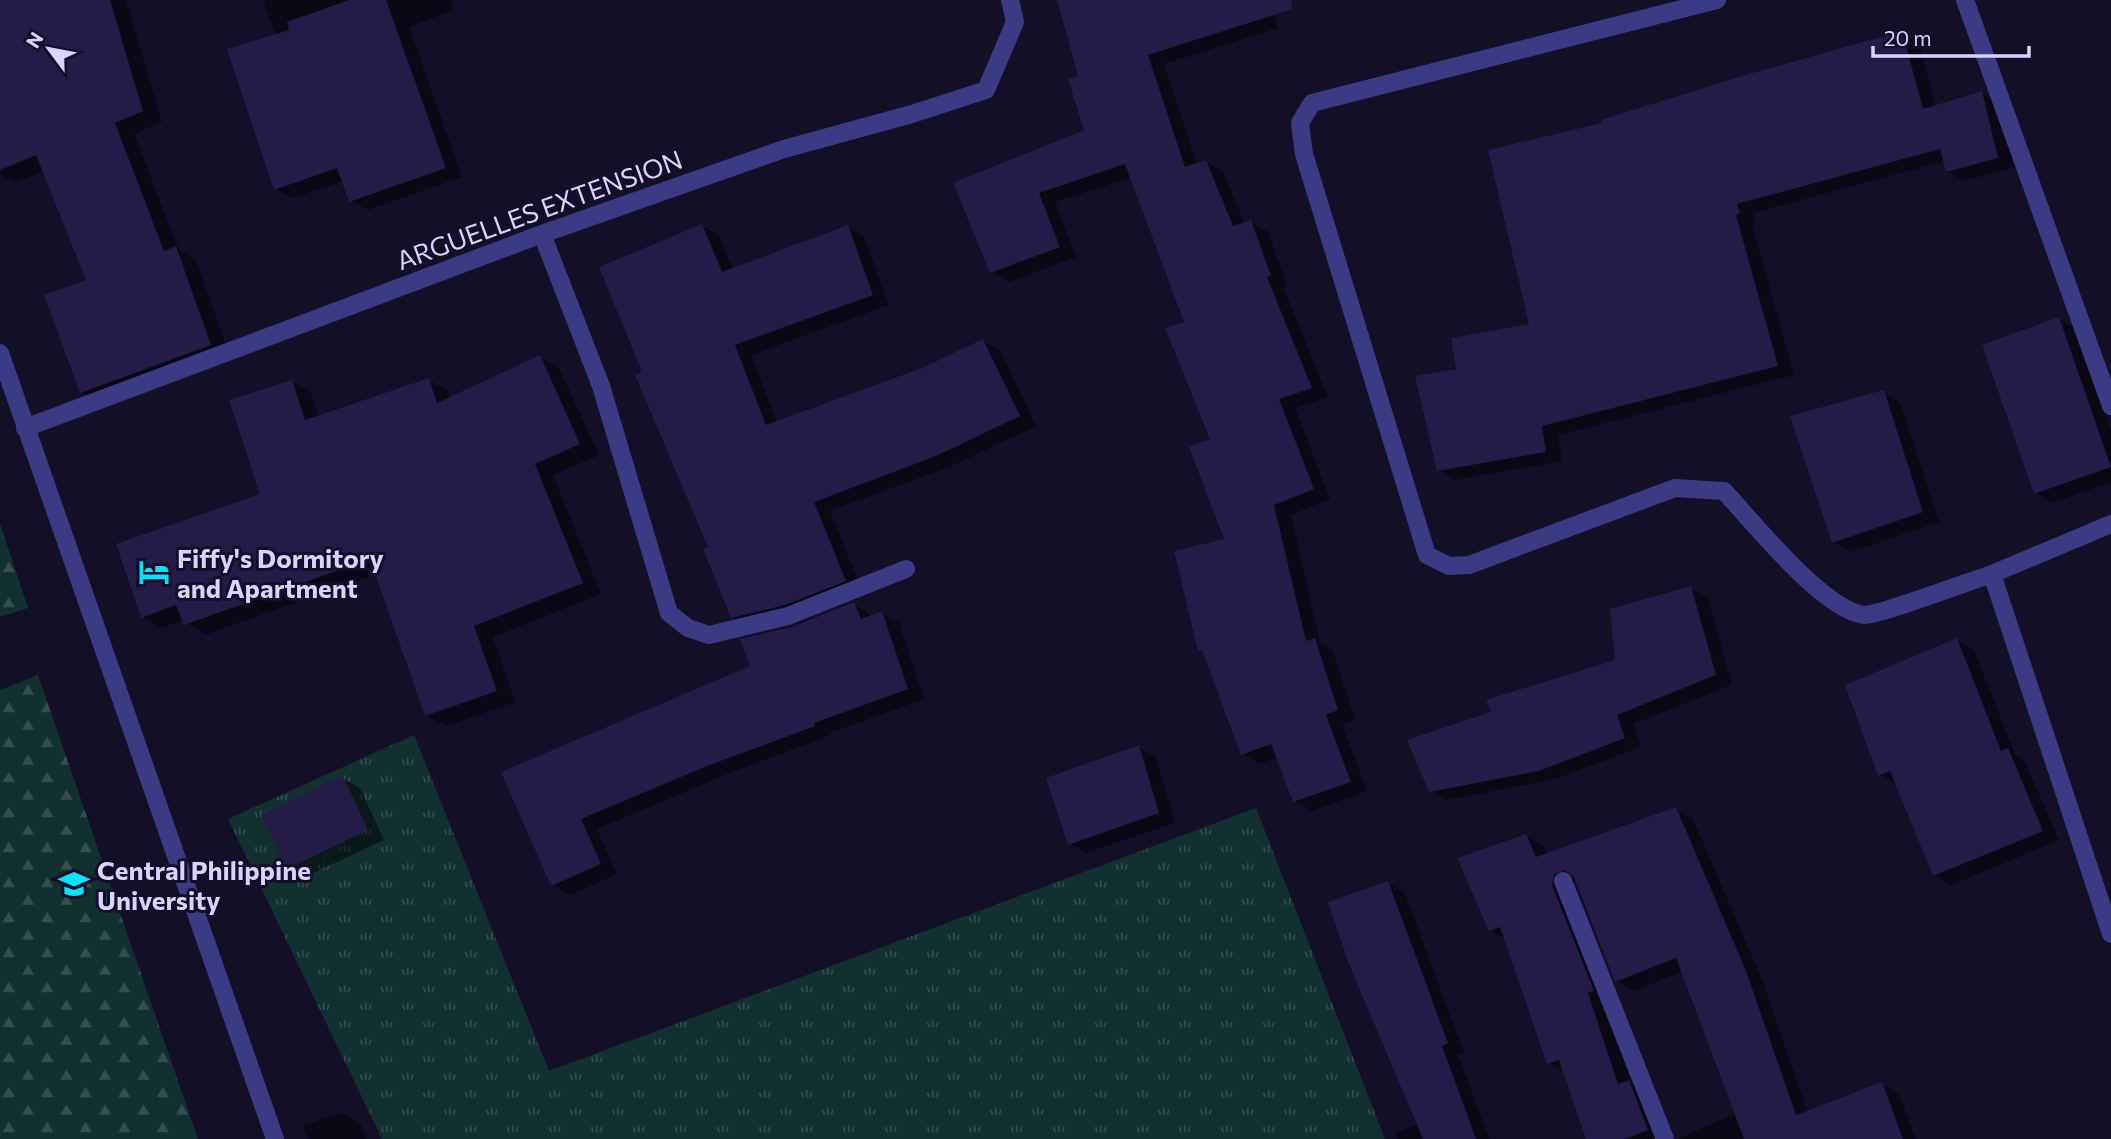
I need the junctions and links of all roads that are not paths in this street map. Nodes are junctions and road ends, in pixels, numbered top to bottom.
1 (1010, 0) edge
2 (1717, 0) edge
3 (1965, 0) edge
4 (542, 234) junction
5 (0, 354) edge
6 (2111, 406) edge
7 (25, 428) junction
8 (2111, 524) edge
9 (906, 569) dead end
10 (1992, 574) junction
11 (1563, 881) dead end
12 (2111, 934) edge
13 (275, 1139) edge
14 (1665, 1139) edge

1 - 4 street, ARGUELLES EXTENSION
2 - 10 street
3 - 6 street
4 - 7 street, ARGUELLES EXTENSION
4 - 9 street
5 - 7 street
7 - 13 street
8 - 10 street
10 - 12 street
11 - 14 street

